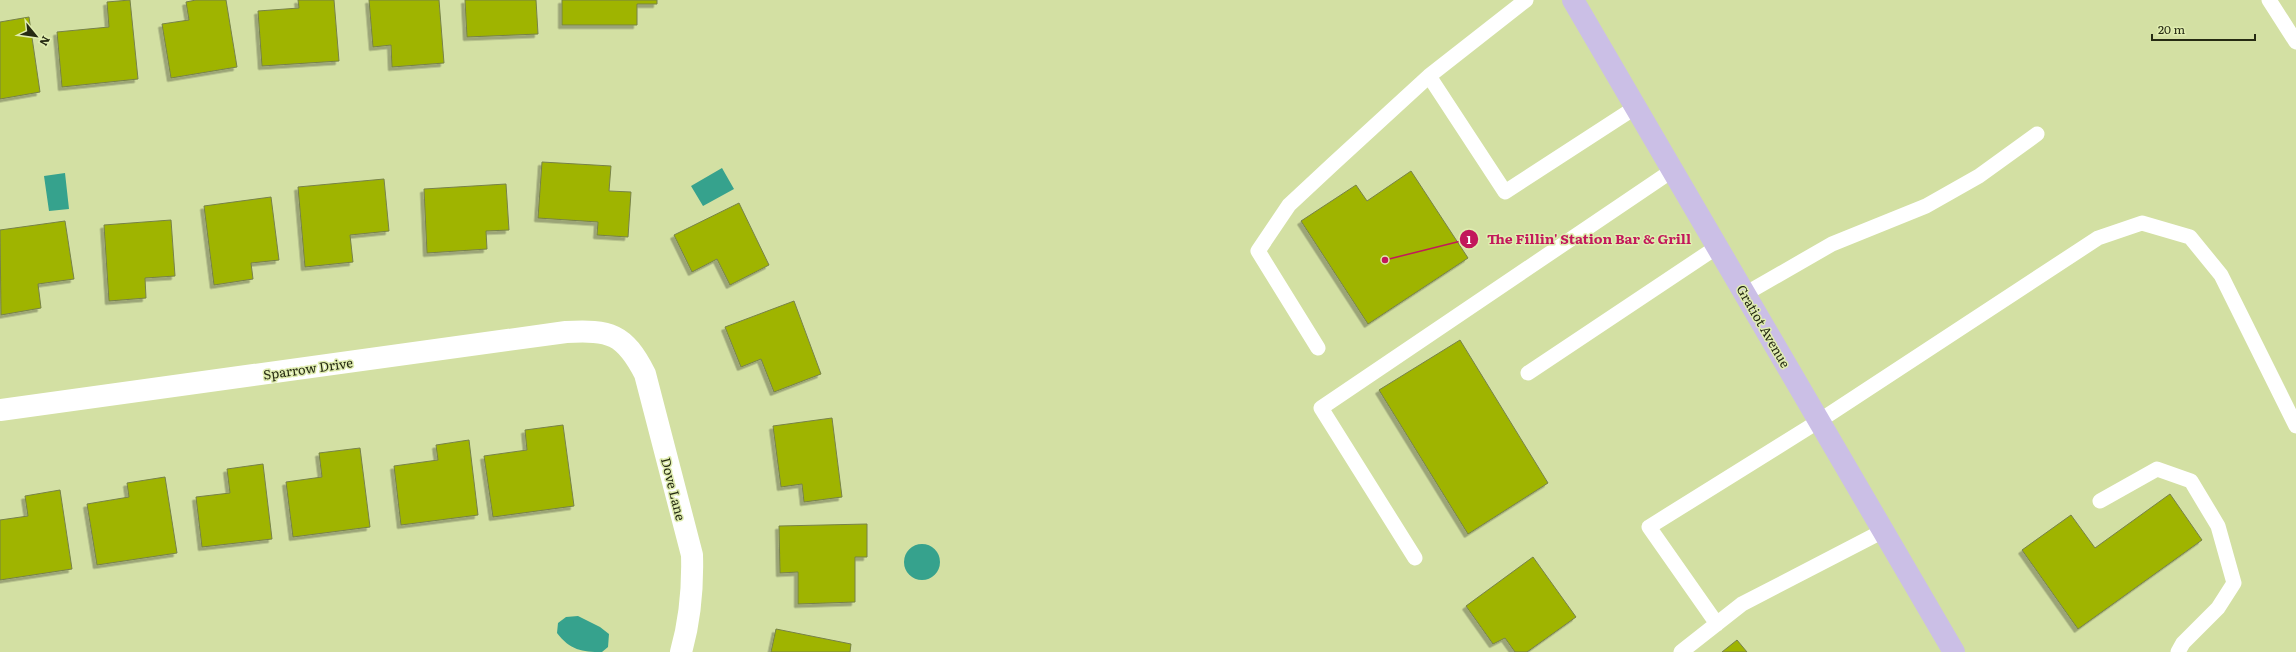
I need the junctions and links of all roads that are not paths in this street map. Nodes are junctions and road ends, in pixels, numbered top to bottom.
1 (1526, 0) edge
2 (1573, 0) edge
3 (2269, 0) edge
4 (2296, 42) edge
5 (1429, 76) junction
6 (1636, 107) junction
7 (2037, 134) dead end
8 (1673, 170) junction
9 (1717, 247) junction
10 (1745, 294) junction
11 (616, 337) joint
12 (1318, 348) dead end
13 (1528, 373) dead end
14 (0, 410) edge
15 (1819, 421) junction
16 (2296, 426) edge
17 (2100, 502) dead end
18 (1883, 531) junction
19 (1415, 558) dead end
20 (1717, 624) junction
21 (681, 652) edge
22 (1681, 652) edge
23 (1954, 652) edge
24 (2178, 652) edge

1 - 5 lane
2 - 6 main road, Gratiot Avenue
3 - 4 lane
5 - 6 lane
5 - 12 lane
6 - 8 main road, Gratiot Avenue
7 - 10 lane
8 - 9 main road, Gratiot Avenue
8 - 19 lane
9 - 10 main road, Gratiot Avenue
9 - 13 lane
10 - 15 main road, Gratiot Avenue
11 - 14 street, Sparrow Drive
11 - 21 street, Dove Lane
15 - 16 lane
15 - 18 main road, Gratiot Avenue
15 - 20 lane
17 - 24 lane
18 - 20 lane
18 - 23 main road, Gratiot Avenue
20 - 22 lane

